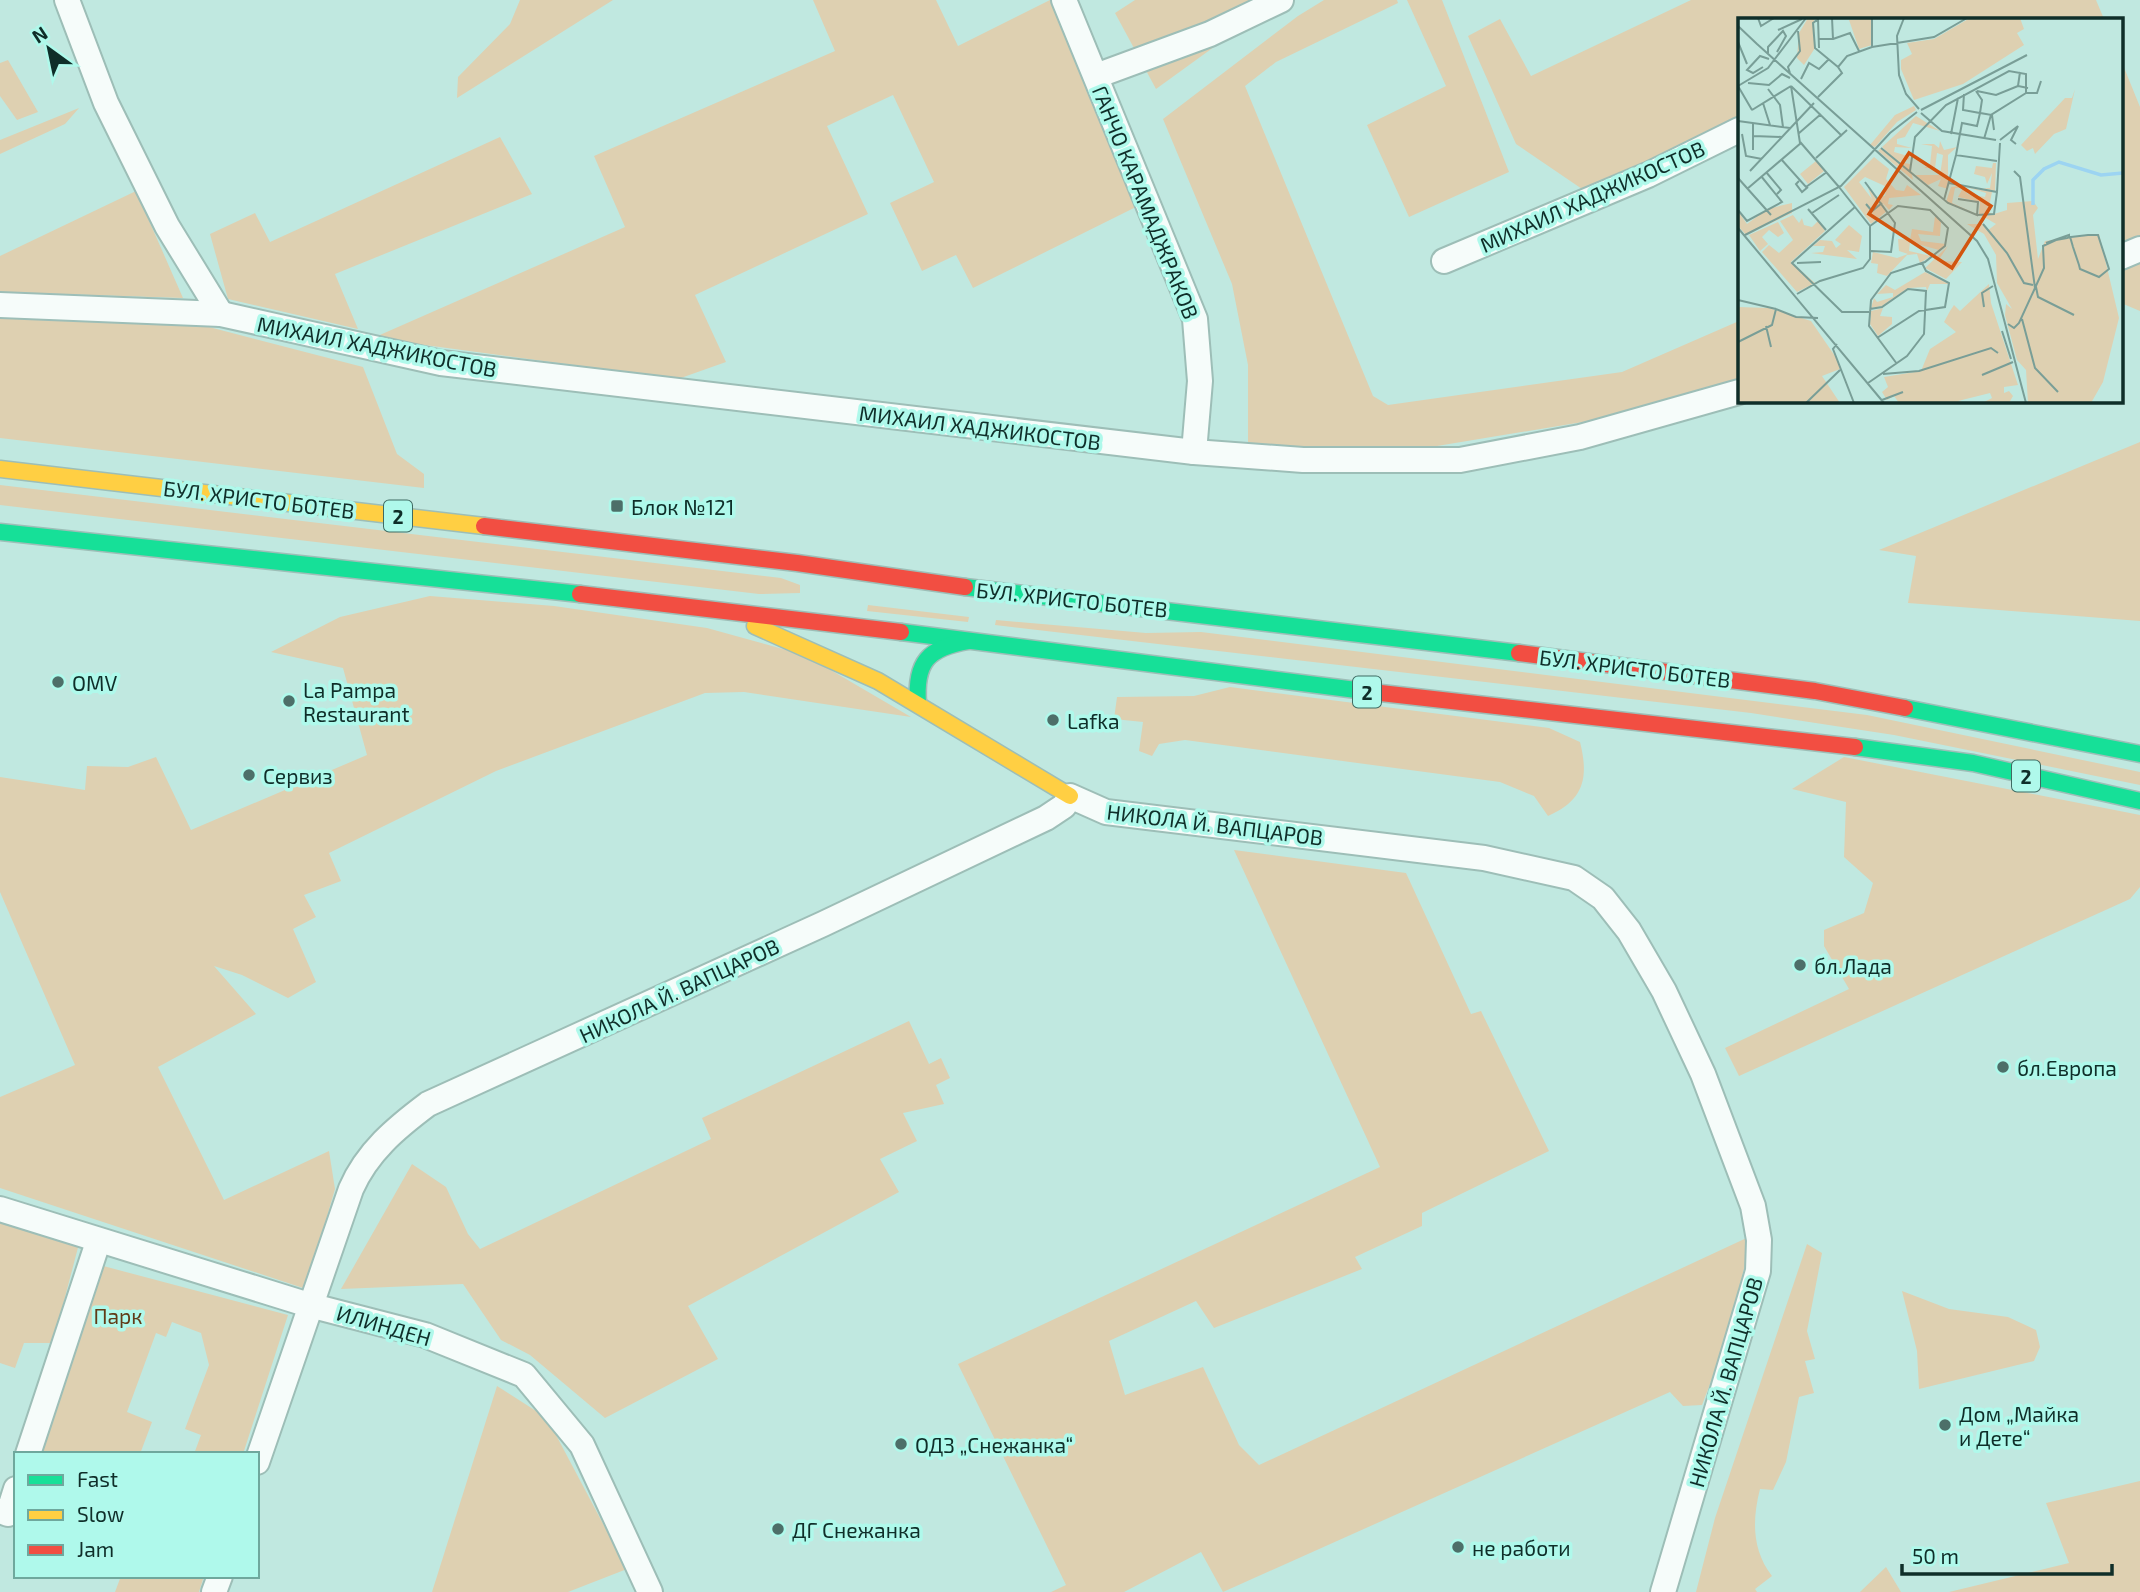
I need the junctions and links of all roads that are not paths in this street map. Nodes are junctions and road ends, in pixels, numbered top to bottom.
1 (67, 0) edge
2 (1064, 0) edge
3 (1281, 0) edge
4 (1096, 76) junction
5 (1738, 131) edge
6 (2140, 249) edge
7 (2122, 257) edge
8 (1444, 261) dead end
9 (0, 305) edge
10 (221, 314) junction
11 (1738, 392) edge
12 (1194, 452) junction
13 (0, 469) edge
14 (0, 532) edge
15 (797, 563) junction
16 (896, 576) junction
17 (814, 584) dead end
18 (850, 586) dead end
19 (706, 607) junction
20 (823, 612) junction
21 (968, 641) junction
22 (852, 667) junction
23 (918, 703) junction
24 (2140, 754) edge
25 (1070, 796) junction
26 (2140, 801) edge
27 (0, 1209) edge
28 (98, 1242) junction
29 (309, 1304) junction
30 (29, 1452) edge
31 (259, 1456) edge
32 (14, 1495) edge
33 (0, 1511) edge
34 (650, 1592) edge
35 (1663, 1592) edge

1 - 10 street
2 - 4 street, ГАНЧО КАРАМАДЖРАКОВ
3 - 4 street
4 - 12 street, ГАНЧО КАРАМАДЖРАКОВ
5 - 8 street, МИХАИЛ ХАДЖИКОСТОВ
6 - 7 street
9 - 10 street, МИХАИЛ ХАДЖИКОСТОВ
10 - 12 street, МИХАИЛ ХАДЖИКОСТОВ
11 - 12 street, МИХАИЛ ХАДЖИКОСТОВ
13 - 15 highway, БУЛ. ХРИСТО БОТЕВ / 2
14 - 19 highway, 2
15 - 16 highway, БУЛ. ХРИСТО БОТЕВ / 2
15 - 17 highway
16 - 18 highway
16 - 24 highway, БУЛ. ХРИСТО БОТЕВ / 2
19 - 20 highway, 2
19 - 22 highway
20 - 21 highway, 2
20 - 22 highway
21 - 23 highway
21 - 26 highway, 2
22 - 23 highway
23 - 25 highway
25 - 29 street, НИКОЛА Й. ВАПЦАРОВ
25 - 35 street, НИКОЛА Й. ВАПЦАРОВ
27 - 28 street, ИЛИНДЕН
28 - 29 street, ИЛИНДЕН
28 - 30 street
29 - 31 street, НИКОЛА Й. ВАПЦАРОВ
29 - 34 street, ИЛИНДЕН
32 - 33 street

